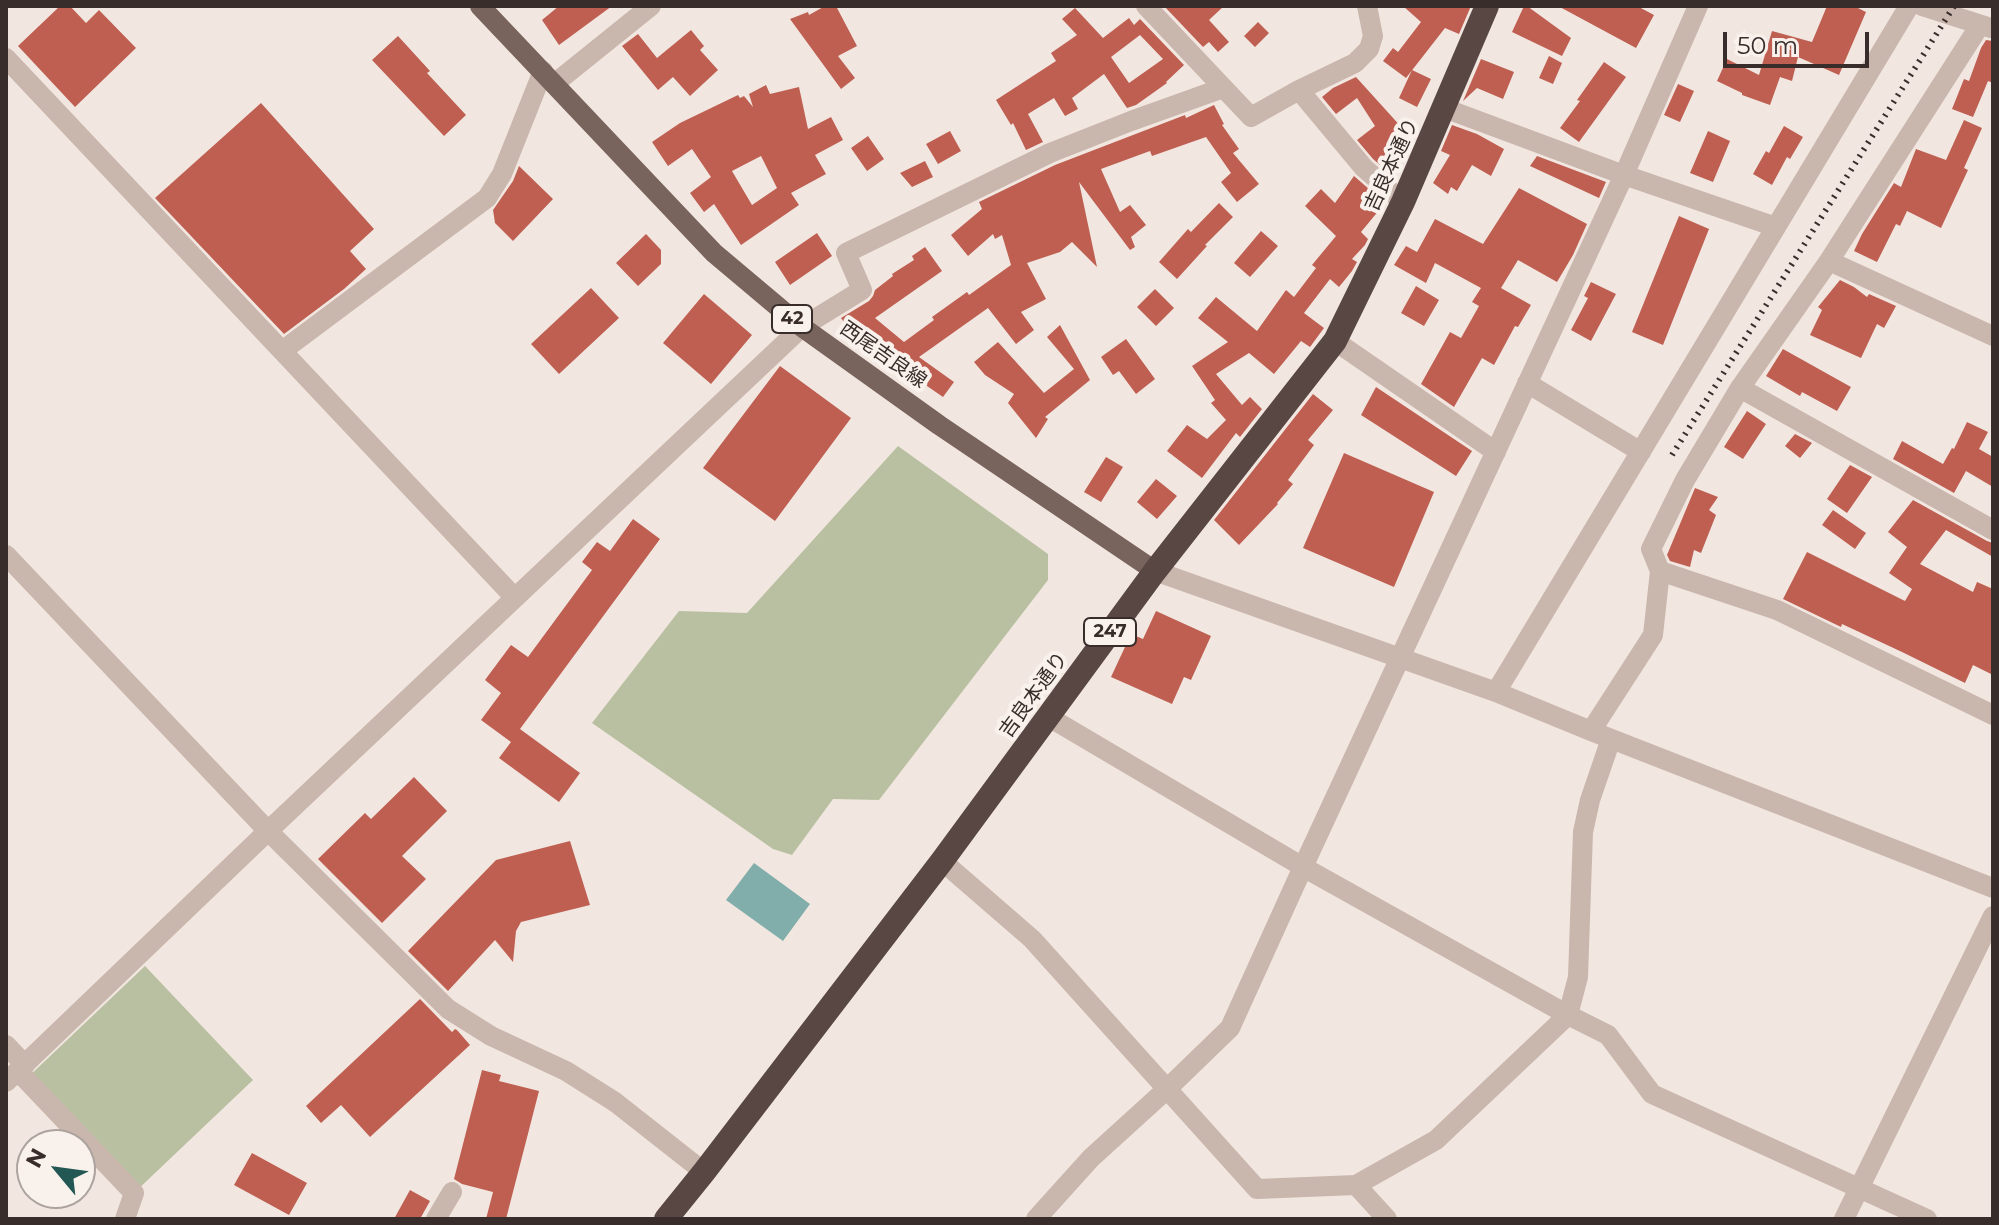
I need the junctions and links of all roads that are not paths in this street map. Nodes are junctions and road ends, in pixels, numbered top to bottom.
1 (480, 6) edge
2 (651, 6) edge
3 (1146, 6) edge
4 (1367, 6) edge
5 (1487, 6) edge
6 (1698, 6) edge
7 (1909, 6) edge
8 (1922, 6) edge
9 (1986, 27) edge
10 (6, 58) edge
11 (548, 78) junction
12 (1223, 88) junction
13 (1299, 90) junction
14 (1444, 108) junction
15 (1624, 175) junction
16 (1403, 202) junction
17 (1776, 227) junction
18 (1829, 261) junction
19 (802, 327) junction
20 (1993, 336) edge
21 (1335, 341) junction
22 (282, 351) junction
23 (1527, 383) junction
24 (1740, 388) junction
25 (1496, 452) junction
26 (1641, 452) junction
27 (1993, 530) edge
28 (6, 555) edge
29 (1155, 571) junction
30 (1660, 571) junction
31 (515, 598) junction
32 (1401, 657) junction
33 (1496, 692) junction
34 (1993, 715) edge
35 (1047, 716) junction
36 (1591, 731) junction
37 (1611, 739) junction
38 (268, 831) junction
39 (942, 861) junction
40 (1303, 867) junction
41 (1993, 888) edge
42 (1993, 916) edge
43 (1568, 1015) junction
44 (6, 1045) edge
45 (16, 1073) edge
46 (1167, 1089) junction
47 (704, 1172) junction
48 (1356, 1185) junction
49 (1858, 1188) junction
50 (452, 1192) dead end
51 (125, 1219) edge
52 (436, 1219) edge
53 (666, 1219) edge
54 (1036, 1219) edge
55 (1387, 1219) edge
56 (1844, 1219) edge
57 (1927, 1219) edge

1 - 11 main road, 西尾吉良線 / 42
2 - 11 street
3 - 12 street
4 - 13 street
5 - 14 highway, 吉良本通り / 247
6 - 15 street
7 - 17 street
8 - 9 street
9 - 18 street
10 - 22 street
11 - 19 main road, 西尾吉良線 / 42
11 - 22 street
12 - 13 street
12 - 19 street
13 - 16 street
14 - 15 street
14 - 16 highway, 吉良本通り / 247
15 - 17 street
15 - 23 street
16 - 21 highway, 吉良本通り / 247
17 - 26 street
18 - 20 street
18 - 24 street
19 - 29 main road, 西尾吉良線 / 42
19 - 31 street
21 - 25 street
21 - 29 highway, 吉良本通り / 247
22 - 31 street
23 - 25 street
23 - 26 street
24 - 27 street
24 - 30 street
25 - 32 street
26 - 33 street
28 - 38 street
29 - 32 street
29 - 35 highway, 吉良本通り / 247
30 - 34 street
30 - 36 street
31 - 38 street
32 - 33 street
32 - 40 street
33 - 36 street
35 - 39 highway, 吉良本通り / 247
35 - 40 street
36 - 37 street
37 - 41 street
37 - 43 street
38 - 45 street
38 - 47 street
39 - 46 street
39 - 47 highway, 吉良本通り / 247
40 - 43 street
40 - 46 street
42 - 49 street
43 - 48 street
43 - 49 street
44 - 45 street
45 - 51 street
46 - 48 street
46 - 54 street
47 - 53 highway, 吉良本通り / 247
48 - 55 street
49 - 56 street
49 - 57 street
50 - 52 street

